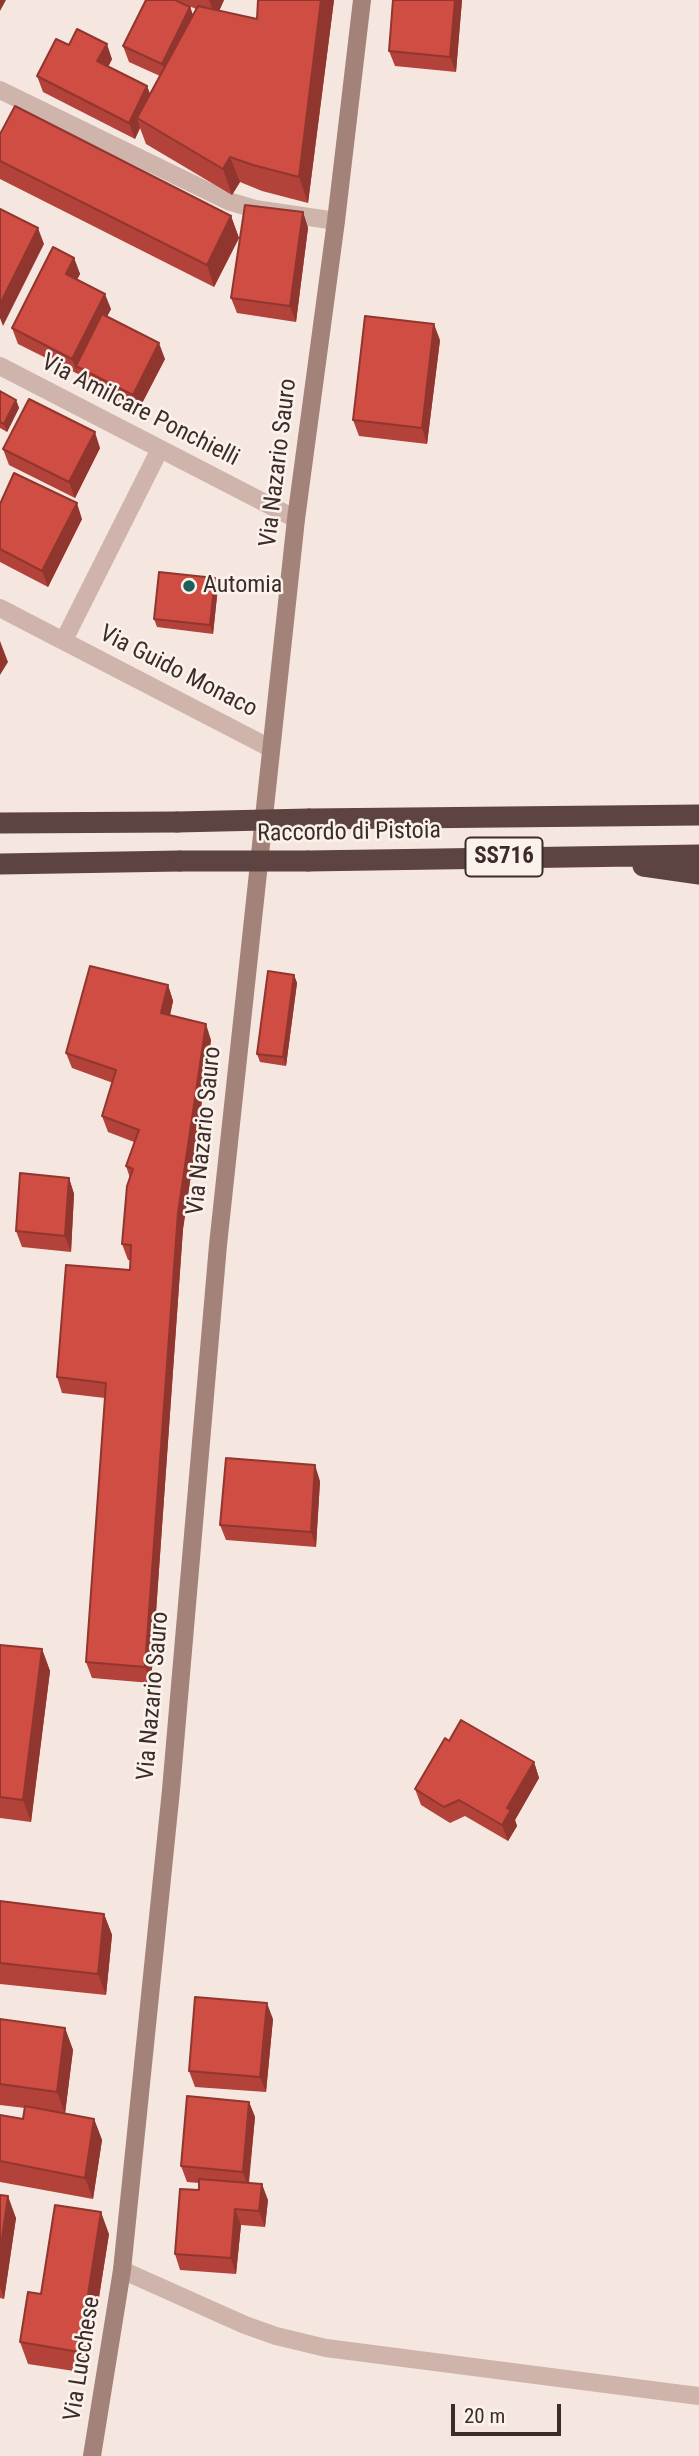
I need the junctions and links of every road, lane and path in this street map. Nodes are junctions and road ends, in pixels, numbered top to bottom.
1 (362, 0) edge
2 (0, 90) edge
3 (336, 221) junction
4 (0, 366) edge
5 (160, 449) junction
6 (296, 519) junction
7 (0, 608) edge
8 (64, 640) junction
9 (270, 748) junction
10 (699, 803) edge
11 (699, 815) edge
12 (628, 817) junction
13 (0, 823) edge
14 (699, 855) edge
15 (565, 856) junction
16 (0, 864) edge
17 (699, 874) edge
18 (122, 2270) junction
19 (699, 2396) edge
20 (92, 2456) edge

1 - 3 street, Via Nazario Sauro
2 - 3 street
3 - 6 street, Via Nazario Sauro
4 - 5 street, Via Amilcare Ponchielli
5 - 6 street, Via Amilcare Ponchielli
5 - 8 street, Via Guido Monaco
6 - 9 street, Via Nazario Sauro
7 - 8 street, Via Guido Monaco
8 - 9 street, Via Guido Monaco
9 - 18 street, Via Nazario Sauro
10 - 12 highway
11 - 12 highway, Raccordo di Pistoia / SS716
12 - 13 highway, Raccordo di Pistoia / SS716, bridge
14 - 15 highway, Raccordo di Pistoia / SS716
15 - 16 highway, Raccordo di Pistoia / SS716, bridge
15 - 17 highway
18 - 19 street
18 - 20 street, Via Lucchese

